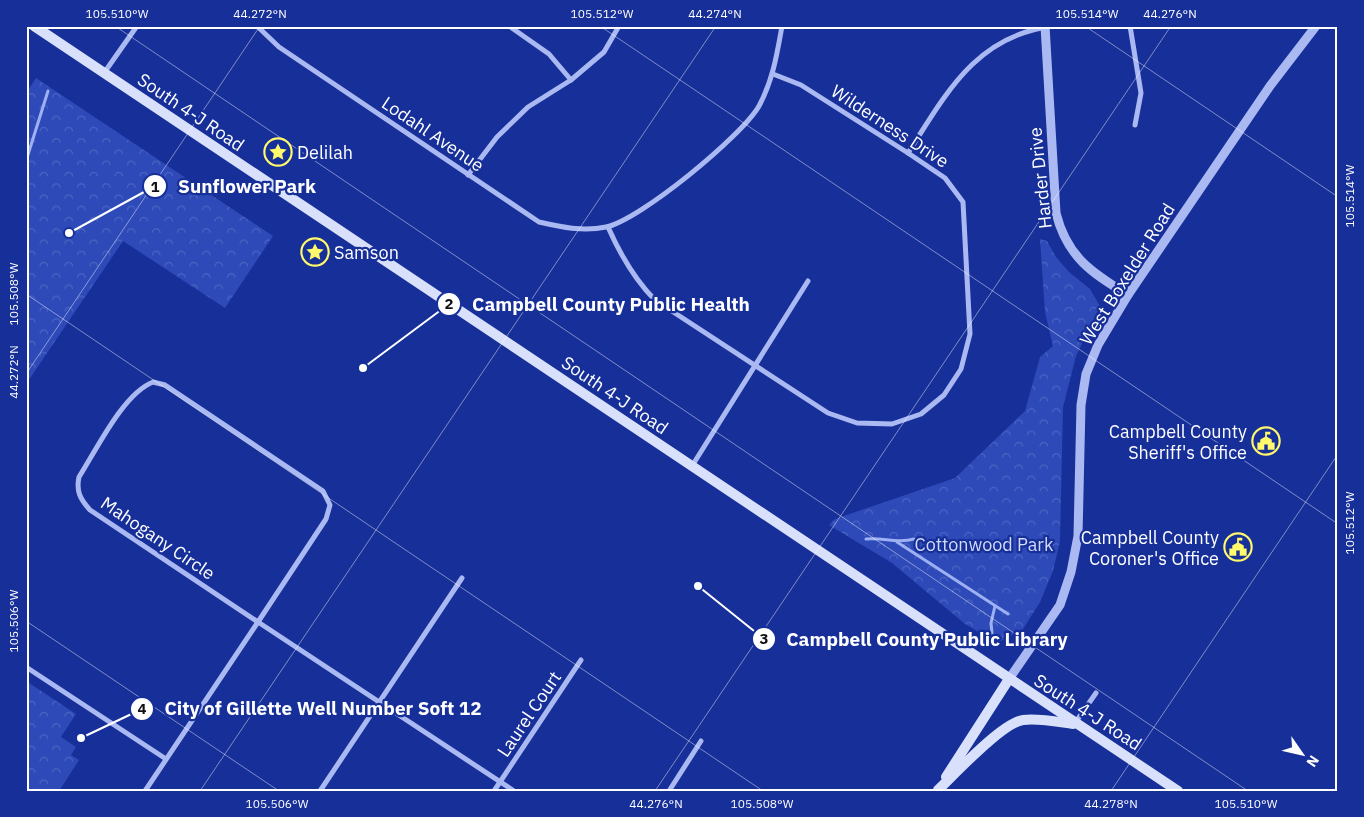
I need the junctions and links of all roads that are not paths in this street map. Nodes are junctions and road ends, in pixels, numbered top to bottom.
1 (34, 26) edge
2 (138, 26) edge
3 (257, 26) edge
4 (509, 26) edge
5 (619, 26) edge
6 (782, 26) edge
7 (1130, 26) edge
8 (1316, 26) edge
9 (1048, 27) edge
10 (104, 73) junction
11 (773, 74) junction
12 (571, 80) junction
13 (1135, 125) dead end
14 (908, 153) junction
15 (468, 175) junction
16 (608, 226) junction
17 (808, 281) dead end
18 (1128, 296) junction
19 (755, 366) junction
20 (692, 466) junction
21 (462, 578) dead end
22 (258, 622) junction
23 (581, 660) dead end
24 (26, 666) edge
25 (1009, 679) junction
26 (1096, 693) dead end
27 (379, 701) junction
28 (1075, 724) junction
29 (701, 741) dead end
30 (166, 759) junction
31 (500, 782) junction
32 (938, 790) edge
33 (145, 791) edge
34 (320, 791) edge
35 (494, 791) edge
36 (514, 791) edge
37 (669, 791) edge
38 (1178, 791) edge

1 - 10 main road, South 4-J Road
2 - 10 street
3 - 15 street, Lodahl Avenue
4 - 12 street
5 - 12 street
6 - 11 street, Lodahl Avenue
7 - 13 street
8 - 18 street, West Boxelder Road
9 - 14 street
9 - 18 street, Harder Drive
10 - 20 main road, South 4-J Road
11 - 14 street, Wilderness Drive
11 - 16 street, Lodahl Avenue
12 - 15 street
14 - 19 street, Wilderness Drive
15 - 16 street, Lodahl Avenue
16 - 19 street, Wilderness Drive
17 - 19 street
18 - 25 street, West Boxelder Road
19 - 20 street
20 - 25 main road, South 4-J Road
21 - 27 street
22 - 22 street, Mahogany Circle
22 - 27 street
22 - 30 street
23 - 31 street, Laurel Court
24 - 30 street
25 - 28 main road, South 4-J Road
25 - 32 main road
26 - 28 street
27 - 31 street
27 - 34 street
28 - 32 main road
28 - 38 main road, South 4-J Road
29 - 37 street
30 - 33 street
31 - 35 street, Laurel Court
31 - 36 street

